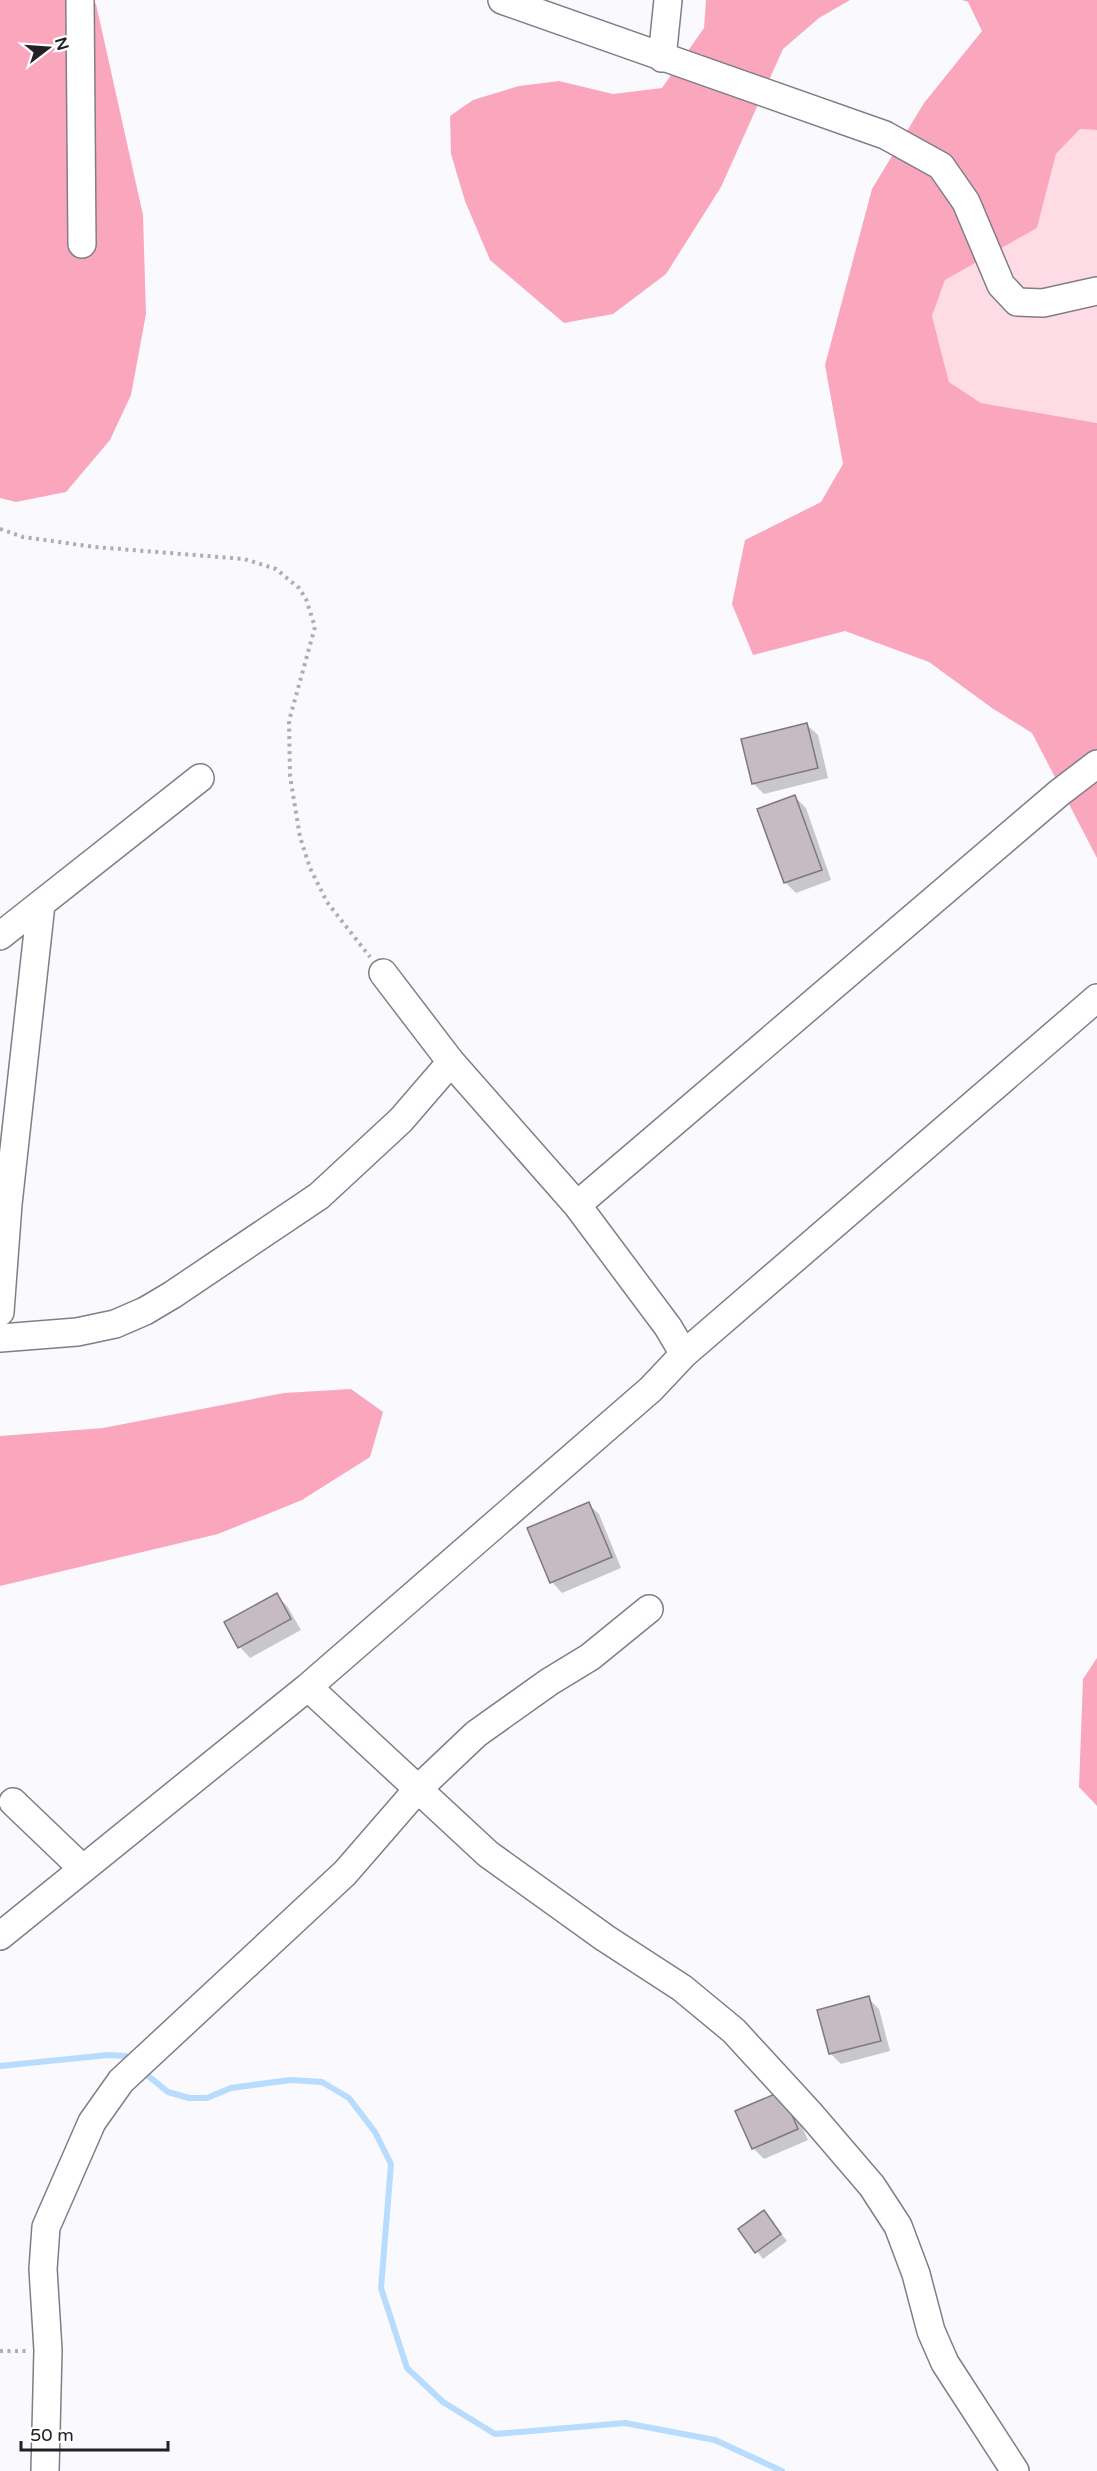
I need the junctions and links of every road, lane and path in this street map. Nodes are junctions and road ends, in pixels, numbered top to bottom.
1 (80, 0) edge
2 (502, 0) edge
3 (668, 0) edge
4 (662, 58) junction
5 (82, 244) dead end
6 (1097, 291) edge
7 (0, 529) edge
8 (1097, 764) edge
9 (200, 778) dead end
10 (41, 904) junction
11 (0, 936) edge
12 (383, 973) joint
13 (1097, 998) edge
14 (451, 1062) junction
15 (577, 1204) junction
16 (0, 1312) edge
17 (0, 1338) edge
18 (684, 1354) junction
19 (649, 1609) dead end
20 (308, 1687) junction
21 (417, 1790) junction
22 (13, 1802) dead end
23 (83, 1869) junction
24 (0, 1936) edge
25 (45, 2471) edge
26 (1015, 2471) edge

1 - 5 street
2 - 4 street
3 - 4 street
4 - 6 street
7 - 12 path
8 - 15 street
9 - 10 street
10 - 11 street
10 - 16 street
12 - 14 street
13 - 18 street
14 - 15 street
14 - 17 street
15 - 18 street
18 - 20 street
19 - 21 street
20 - 21 street
20 - 23 street
21 - 25 street
21 - 26 street
22 - 23 street
23 - 24 street

